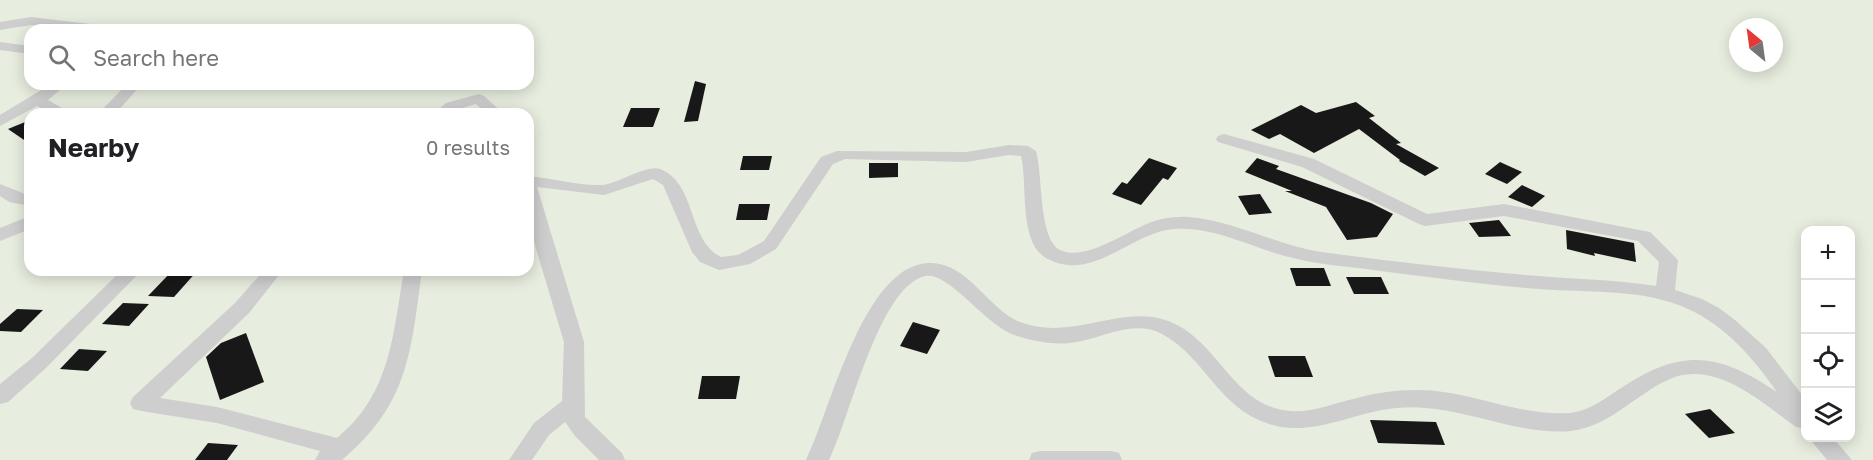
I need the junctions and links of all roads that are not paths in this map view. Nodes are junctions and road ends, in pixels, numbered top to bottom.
1 (56, 24) edge
2 (0, 26) edge
3 (0, 46) edge
4 (24, 49) edge
5 (51, 90) edge
6 (129, 90) edge
7 (36, 100) junction
8 (52, 108) edge
9 (112, 108) edge
10 (448, 108) edge
11 (489, 108) edge
12 (0, 122) edge
13 (1224, 139) dead end
14 (534, 182) edge
15 (0, 189) edge
16 (24, 200) edge
17 (534, 213) edge
18 (24, 225) edge
19 (0, 236) edge
20 (127, 276) edge
21 (269, 276) edge
22 (412, 276) edge
23 (1665, 292) junction
24 (0, 396) edge
25 (572, 406) junction
26 (1801, 412) edge
27 (1801, 419) edge
28 (1824, 442) edge
29 (333, 454) edge
30 (520, 460) edge
31 (614, 460) edge
32 (817, 460) edge
33 (1040, 460) edge
34 (1111, 460) edge
35 (1841, 460) edge

1 - 2 street
3 - 4 street
5 - 7 street
6 - 9 street
7 - 8 street
7 - 12 street
10 - 11 street
13 - 23 street
14 - 23 street
15 - 16 street
17 - 25 street
18 - 19 street
20 - 24 street
21 - 29 street
22 - 29 street
23 - 26 street
25 - 30 street
25 - 31 street
27 - 32 street
28 - 35 street
33 - 34 street

